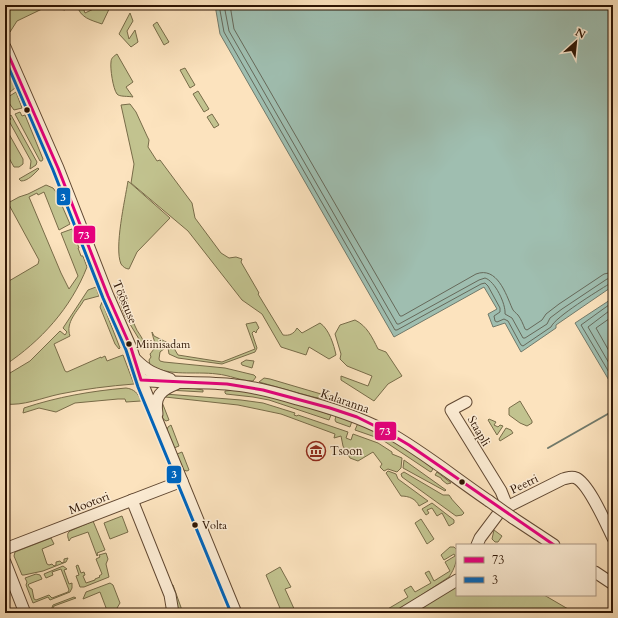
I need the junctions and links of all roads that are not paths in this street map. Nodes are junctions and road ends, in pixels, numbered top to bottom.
1 (5, 46) edge
2 (134, 358) junction
3 (141, 380) junction
4 (180, 382) junction
5 (466, 402) dead end
6 (159, 425) junction
7 (182, 481) junction
8 (132, 500) junction
9 (507, 506) junction
10 (599, 510) junction
11 (613, 538) edge
12 (478, 544) edge
13 (552, 544) edge
14 (613, 545) edge
15 (5, 549) edge
16 (5, 562) edge
17 (596, 573) edge
18 (456, 581) edge
19 (613, 584) edge
20 (25, 613) edge
21 (173, 613) edge
22 (236, 613) edge
23 (403, 613) edge

1 - 2 street, Tööstuse
2 - 3 street, Tööstuse
2 - 4 street
3 - 4 street, Kalaranna
3 - 6 street, Tööstuse
4 - 6 street
4 - 13 street, Kalaranna, bridge
5 - 9 street, Staapli
6 - 7 street, Tööstuse
7 - 8 street, Mootori
7 - 22 street, Tööstuse
8 - 15 street, Mootori
8 - 21 street
9 - 10 street, Peetri
9 - 12 street, Peetri
10 - 11 street
10 - 14 street
16 - 20 street
17 - 19 street
18 - 23 street

